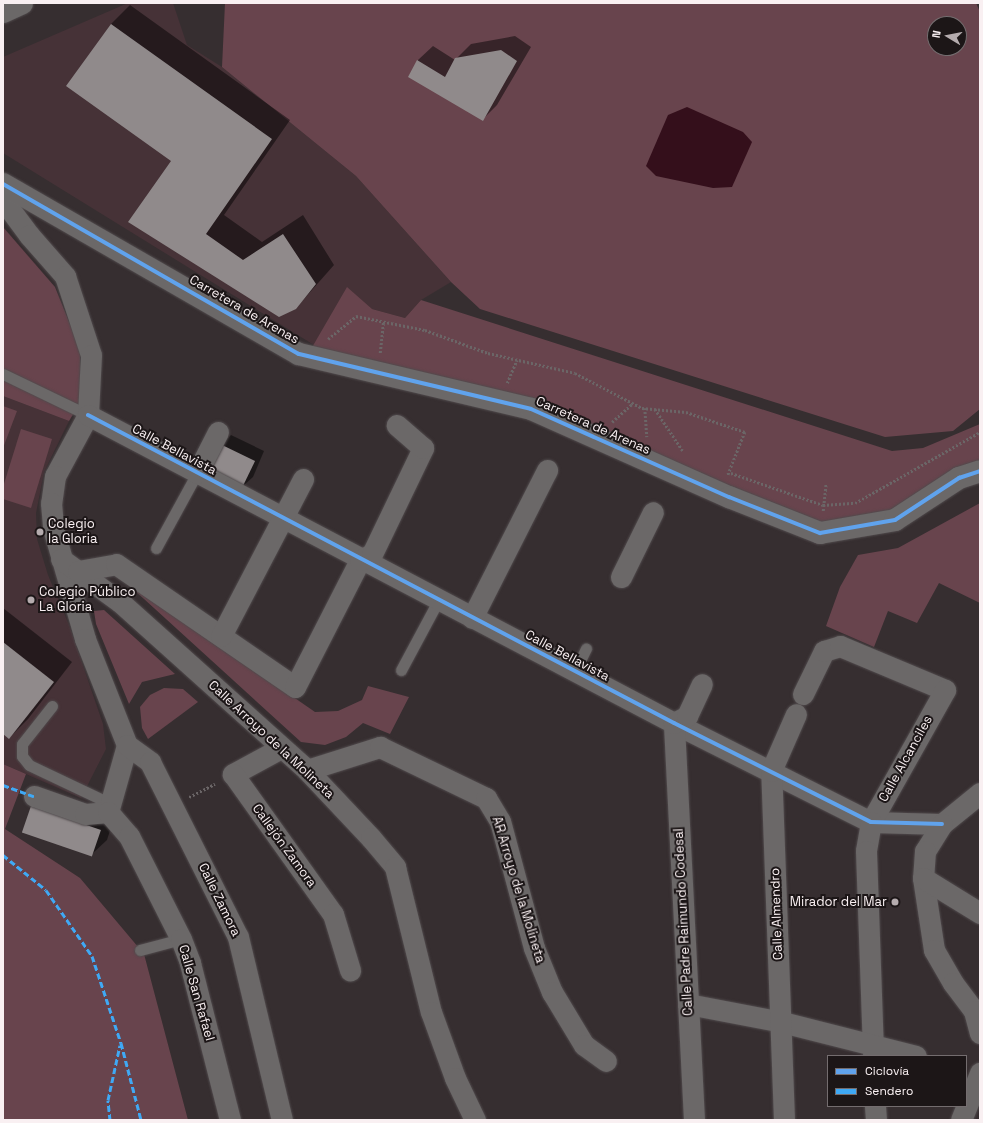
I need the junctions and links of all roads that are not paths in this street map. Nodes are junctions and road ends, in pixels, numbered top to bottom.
1 (22, 3) edge
2 (3, 12) edge
3 (3, 184) edge
4 (3, 200) edge
5 (3, 374) edge
6 (88, 415) junction
7 (397, 425) dead end
8 (218, 432) dead end
9 (547, 470) dead end
10 (980, 471) edge
11 (197, 473) junction
12 (303, 480) dead end
13 (653, 512) dead end
14 (280, 518) junction
15 (156, 548) dead end
16 (61, 559) junction
17 (360, 560) junction
18 (78, 571) junction
19 (621, 577) dead end
20 (438, 601) junction
21 (472, 618) junction
22 (221, 636) junction
23 (586, 648) dead end
24 (401, 670) dead end
25 (575, 672) junction
26 (702, 684) dead end
27 (803, 694) dead end
28 (52, 706) dead end
29 (796, 714) dead end
30 (674, 724) junction
31 (127, 746) junction
32 (281, 748) junction
33 (307, 770) junction
34 (771, 771) junction
35 (980, 793) edge
36 (34, 796) dead end
37 (109, 808) junction
38 (872, 822) junction
39 (942, 824) junction
40 (923, 878) junction
41 (980, 913) edge
42 (180, 939) junction
43 (140, 950) dead end
44 (350, 970) dead end
45 (688, 1004) junction
46 (977, 1012) edge
47 (782, 1022) junction
48 (980, 1033) edge
49 (873, 1051) edge
50 (907, 1055) edge
51 (606, 1061) dead end
52 (967, 1066) edge
53 (980, 1070) edge
54 (980, 1074) edge
55 (455, 1078) junction
56 (967, 1105) edge
57 (875, 1107) edge
58 (966, 1107) edge
59 (230, 1120) edge
60 (282, 1120) edge
61 (475, 1120) edge
62 (492, 1120) edge
63 (694, 1120) edge
64 (784, 1120) edge
65 (876, 1120) edge
66 (961, 1120) edge

1 - 2 street
3 - 10 street, Carretera de Arenas
4 - 6 street
5 - 6 lane
6 - 11 street, Calle Bellavista
6 - 16 street
7 - 17 street
8 - 11 street, Calle Bellavista
9 - 21 street
11 - 14 street, Calle Bellavista
11 - 15 lane
12 - 14 street
13 - 19 street
14 - 17 street, Calle Bellavista
14 - 22 street
16 - 18 street, Calle Arroyo de la Molineta
16 - 31 street
17 - 20 street, Calle Bellavista
17 - 22 street
18 - 22 street
18 - 32 street, Calle Arroyo de la Molineta
20 - 21 street, Calle Bellavista
20 - 24 lane
21 - 25 street, Calle Bellavista
23 - 25 lane
25 - 30 street, Calle Bellavista
26 - 30 street
27 - 38 street, Calle Alcanciles
28 - 37 lane
29 - 34 street, Calle Almendro
30 - 34 street, Calle Bellavista
30 - 45 street, Calle Padre Raimundo Codesal
31 - 37 street
31 - 60 street, Calle Zamora
32 - 33 street, Calle Arroyo de la Molineta
32 - 44 street, Callejón Zamora
33 - 51 street, AR Arroyo de la Molineta
33 - 55 street, Calle Arroyo de la Molineta
34 - 38 street, Calle Bellavista
34 - 47 street, Calle Almendro
35 - 39 street
36 - 37 street
37 - 42 street, Calle San Rafael
38 - 39 street, Calle Bellavista
38 - 49 street, Calle Alcanciles
39 - 40 street
40 - 41 street
40 - 46 street
42 - 43 lane
42 - 59 street, Calle San Rafael
45 - 47 street
45 - 63 street, Calle Padre Raimundo Codesal
46 - 48 street
47 - 49 street
47 - 64 street, Calle Almendro
49 - 50 street
52 - 53 street
54 - 56 street
55 - 61 street, Calle Arroyo de la Molineta
55 - 62 street, Calle Arroyo de la Molineta
57 - 65 street
58 - 66 street

